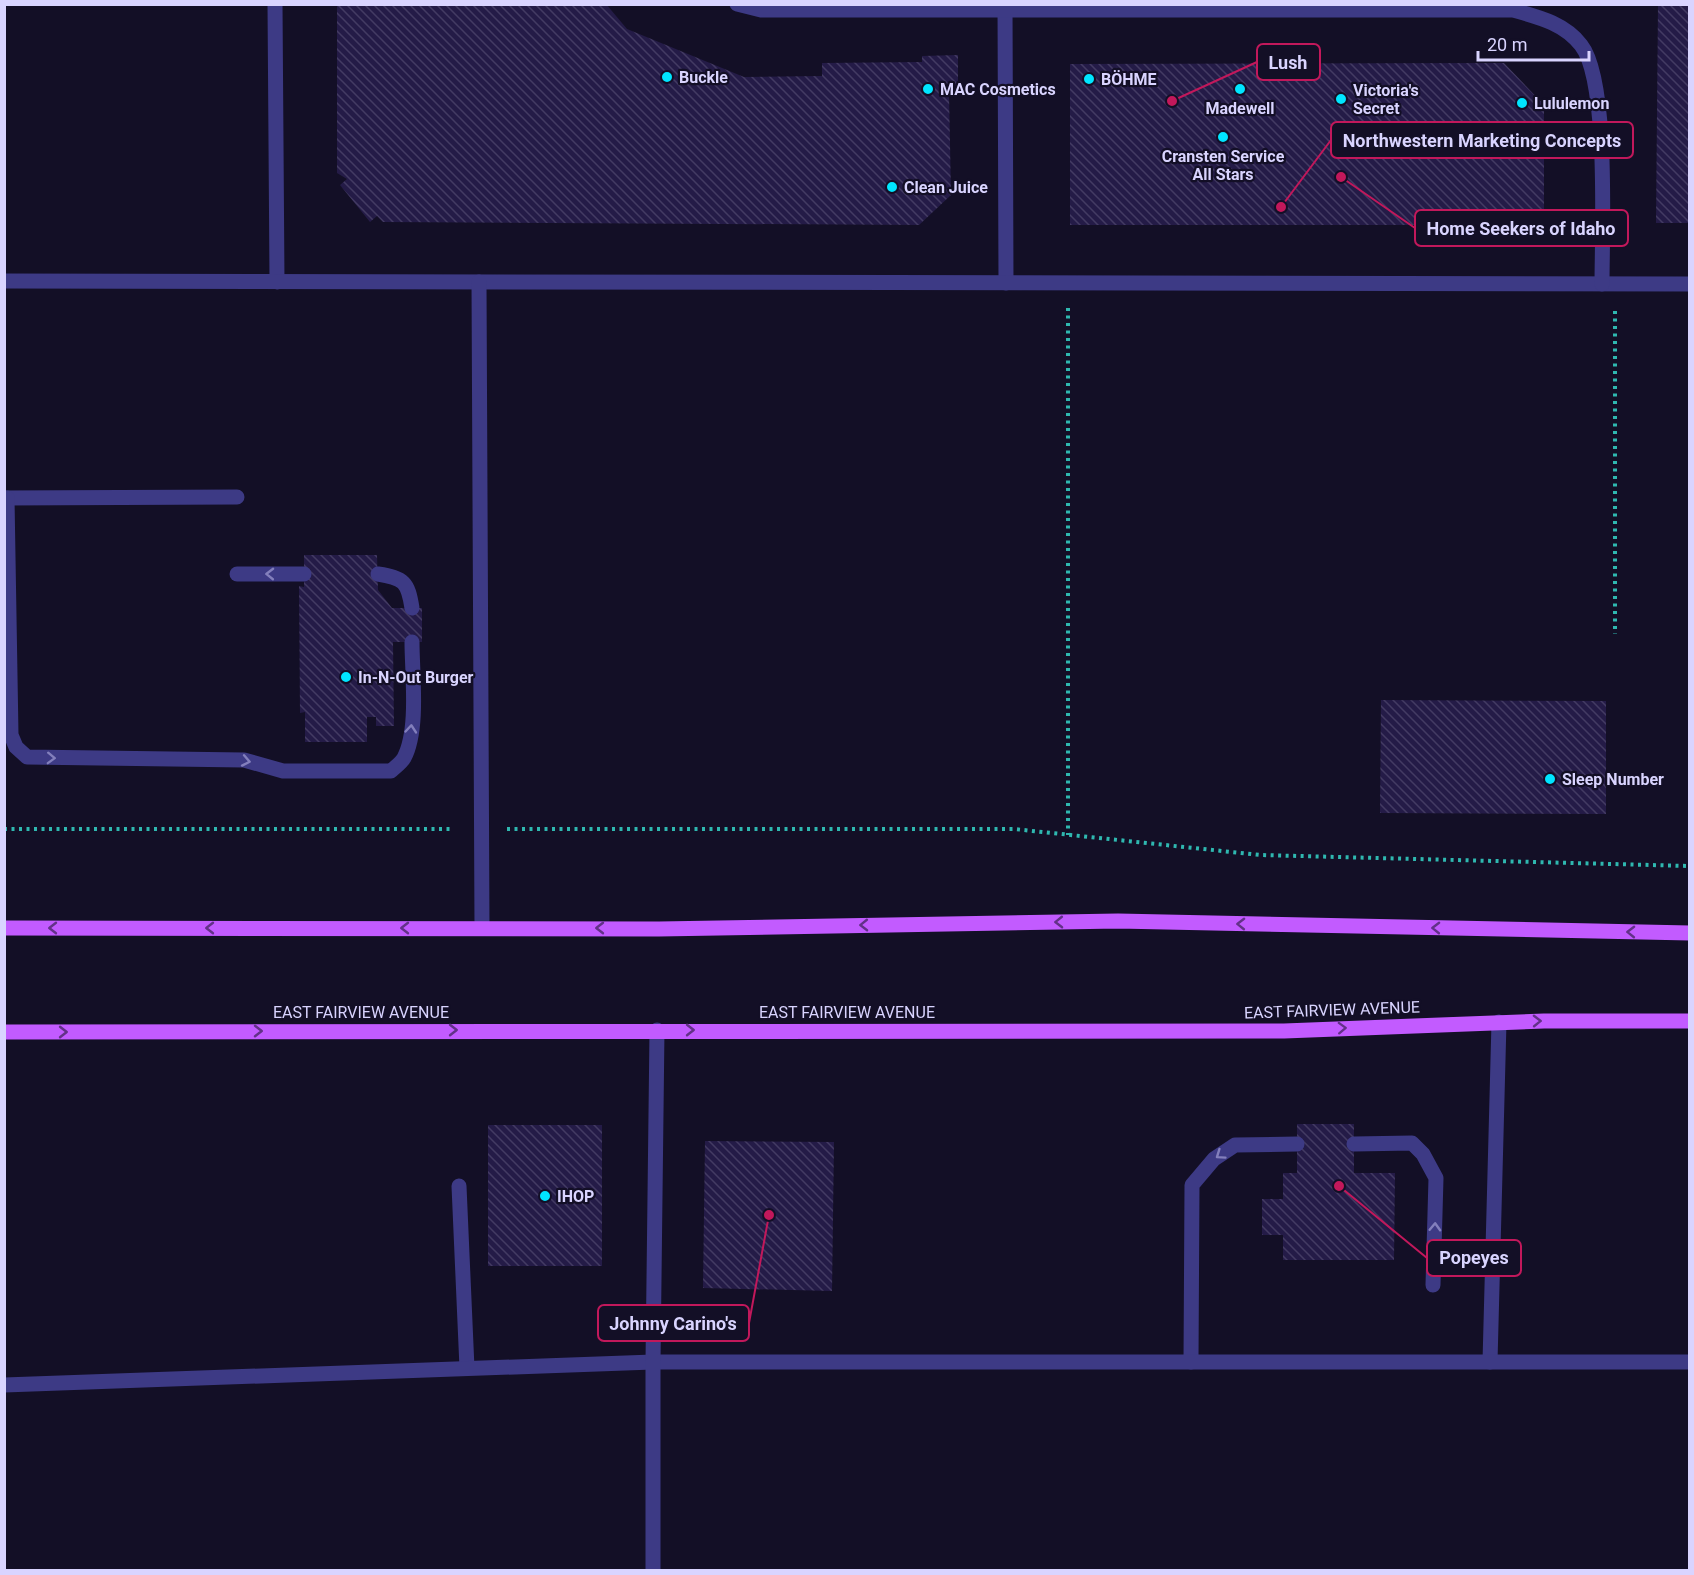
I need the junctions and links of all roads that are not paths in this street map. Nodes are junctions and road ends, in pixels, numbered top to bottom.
1 (276, 4) edge
2 (736, 4) edge
3 (1005, 7) edge
4 (4, 281) edge
5 (277, 282) junction
6 (479, 282) junction
7 (1005, 283) junction
8 (1602, 284) junction
9 (1689, 284) edge
10 (237, 497) dead end
11 (6, 498) edge
12 (237, 574) dead end
13 (304, 574) dead end
14 (378, 574) dead end
15 (412, 608) dead end
16 (412, 642) dead end
17 (4, 928) edge
18 (482, 928) junction
19 (1689, 933) edge
20 (1689, 1021) edge
21 (1498, 1022) junction
22 (657, 1030) junction
23 (4, 1032) edge
24 (1297, 1144) dead end
25 (1354, 1144) dead end
26 (459, 1186) dead end
27 (1433, 1285) dead end
28 (653, 1362) junction
29 (1191, 1362) junction
30 (1490, 1362) junction
31 (1689, 1362) edge
32 (467, 1368) junction
33 (4, 1384) edge
34 (653, 1570) edge

1 - 5 street
2 - 3 street
3 - 7 street
3 - 8 street
4 - 5 street
5 - 6 street
6 - 7 street
6 - 18 street
7 - 8 street
8 - 9 street
10 - 11 street
11 -> 16 street
13 -> 12 street
14 - 15 street
18 -> 17 main road
19 -> 18 main road
21 -> 20 main road, EAST FAIRVIEW AVENUE
22 -> 21 main road, EAST FAIRVIEW AVENUE
21 - 30 street
23 -> 22 main road, EAST FAIRVIEW AVENUE
22 - 28 street
24 -> 29 street
27 -> 25 street
26 - 32 street
28 - 29 street
28 - 32 street
28 - 34 street
29 - 30 street
30 - 31 street
32 - 33 street

